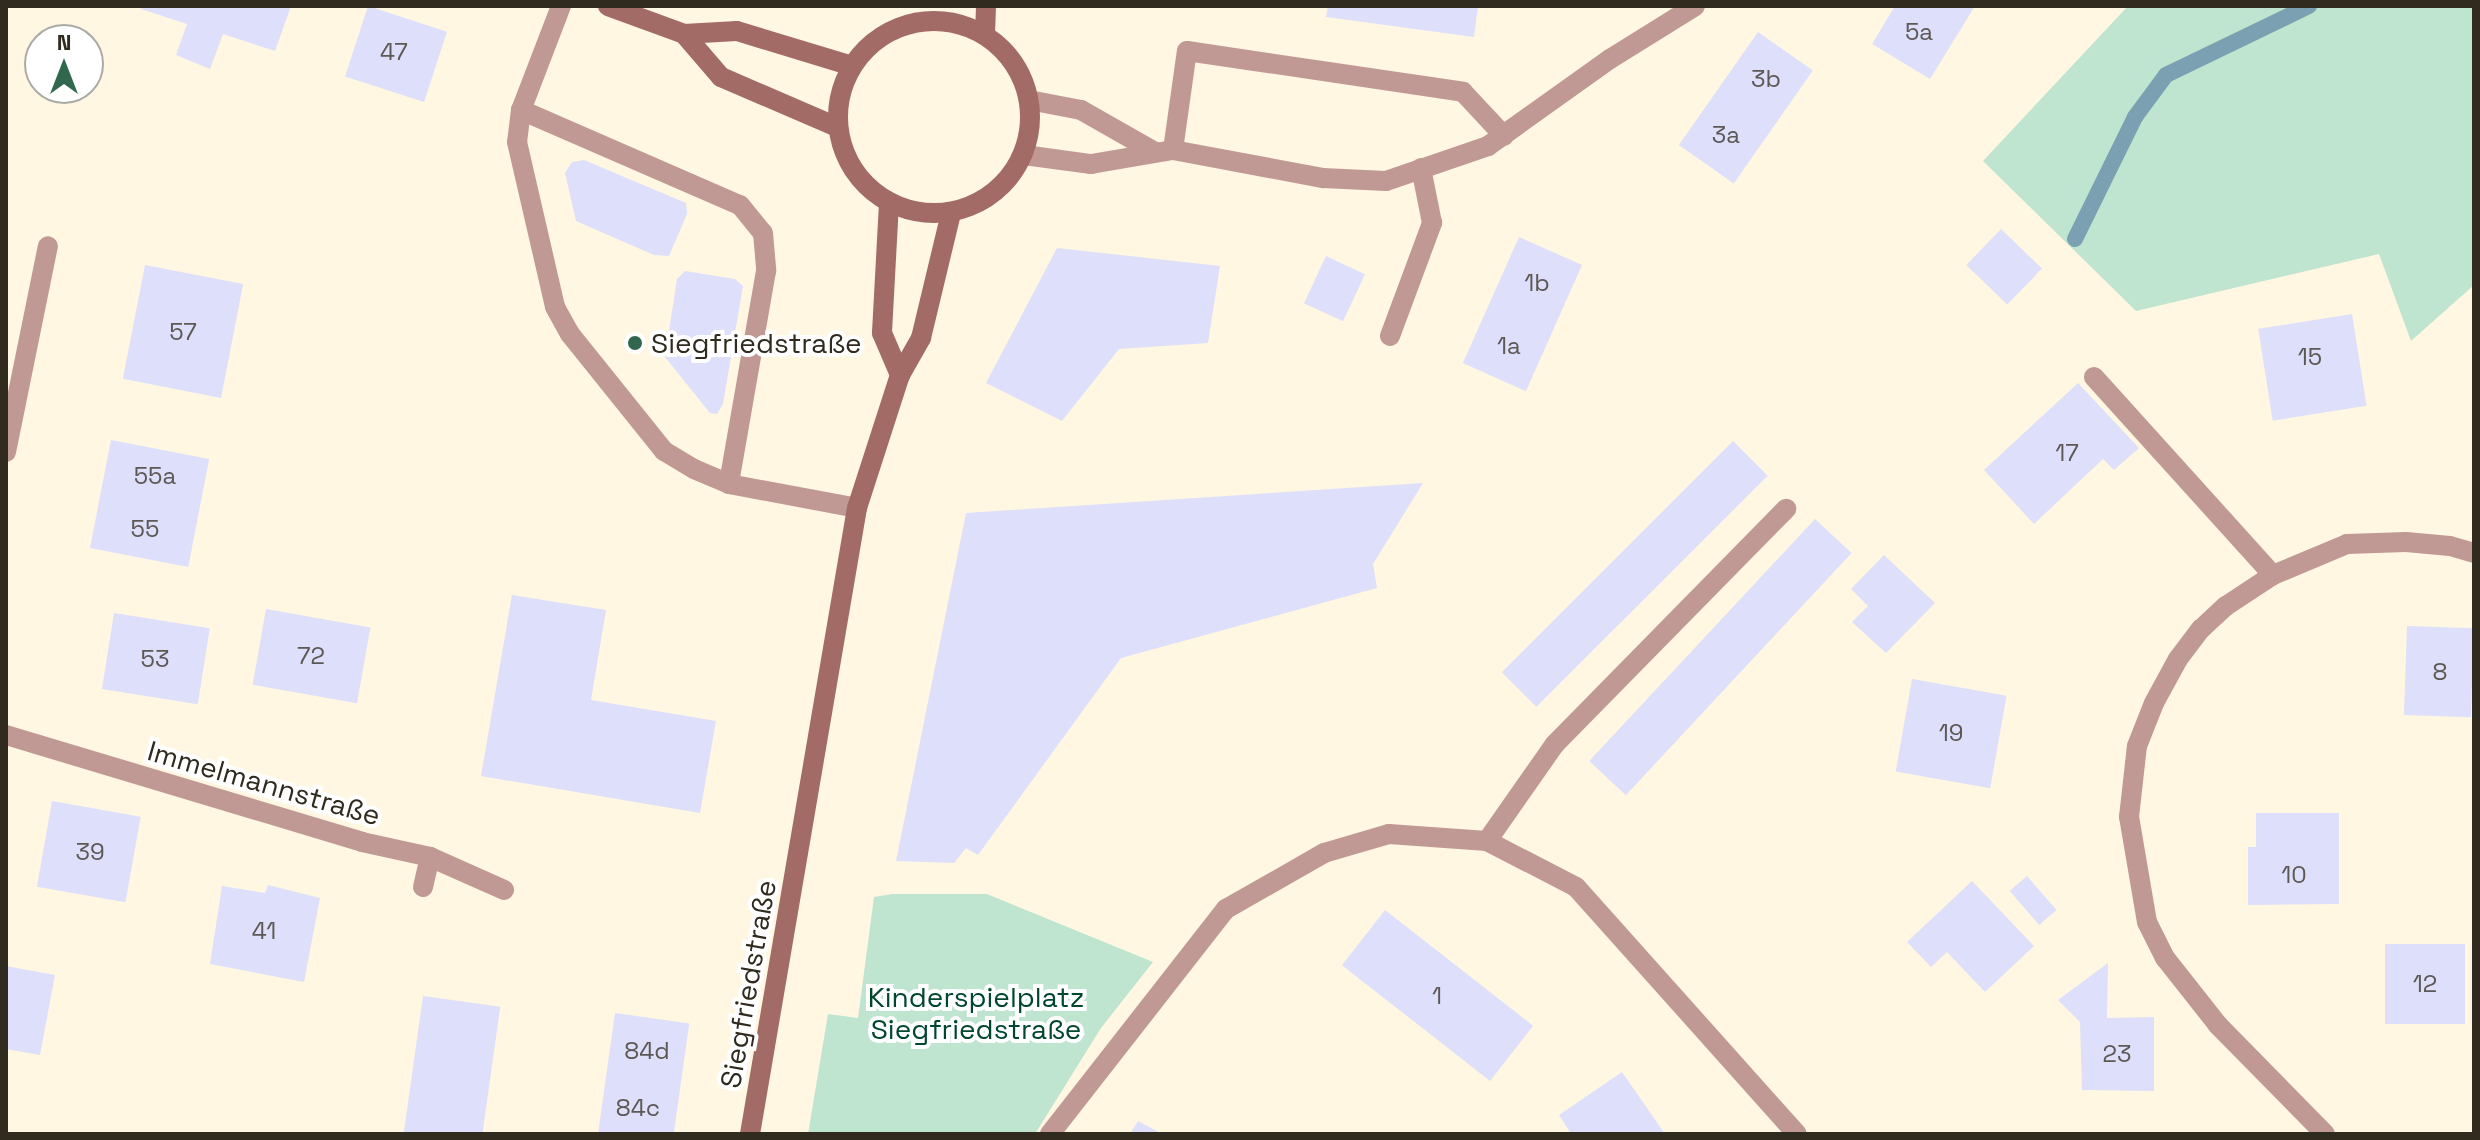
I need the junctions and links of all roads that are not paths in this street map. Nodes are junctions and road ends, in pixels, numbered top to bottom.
1 (561, 6) edge
2 (608, 6) edge
3 (986, 6) edge
4 (1695, 6) edge
5 (926, 14) edge
6 (684, 34) junction
7 (985, 35) junction
8 (852, 66) junction
9 (1029, 100) junction
10 (521, 110) junction
11 (837, 127) junction
12 (1504, 136) junction
13 (1164, 151) junction
14 (1024, 155) junction
15 (1421, 168) junction
16 (889, 203) junction
17 (951, 213) junction
18 (48, 246) dead end
19 (1390, 336) dead end
20 (900, 375) junction
21 (2094, 377) dead end
22 (6, 452) edge
23 (729, 484) junction
24 (857, 508) junction
25 (1786, 509) dead end
26 (2474, 553) edge
27 (2273, 575) junction
28 (6, 735) edge
29 (1487, 841) junction
30 (430, 857) junction
31 (423, 887) dead end
32 (504, 890) dead end
33 (750, 1134) edge
34 (1050, 1134) edge
35 (1797, 1134) edge
36 (2325, 1134) edge

1 - 10 street
2 - 6 street
3 - 7 street
4 - 12 street
5 - 7 street
5 - 8 street
6 - 8 street
6 - 11 street
7 - 9 street
8 - 11 street
9 - 13 street
9 - 14 street
10 - 23 street
10 - 23 street
11 - 16 street
12 - 13 street
12 - 15 street
13 - 14 street
13 - 15 street
14 - 17 street
15 - 19 street
16 - 17 street
16 - 20 street
17 - 20 street, Siegfriedstraße
18 - 22 street
20 - 24 street, Siegfriedstraße
21 - 27 street
23 - 24 street
24 - 33 street, Siegfriedstraße
25 - 29 street
26 - 27 street
27 - 36 street
28 - 30 street, Immelmannstraße
29 - 34 street
29 - 35 street
30 - 31 street
30 - 32 street, Immelmannstraße

